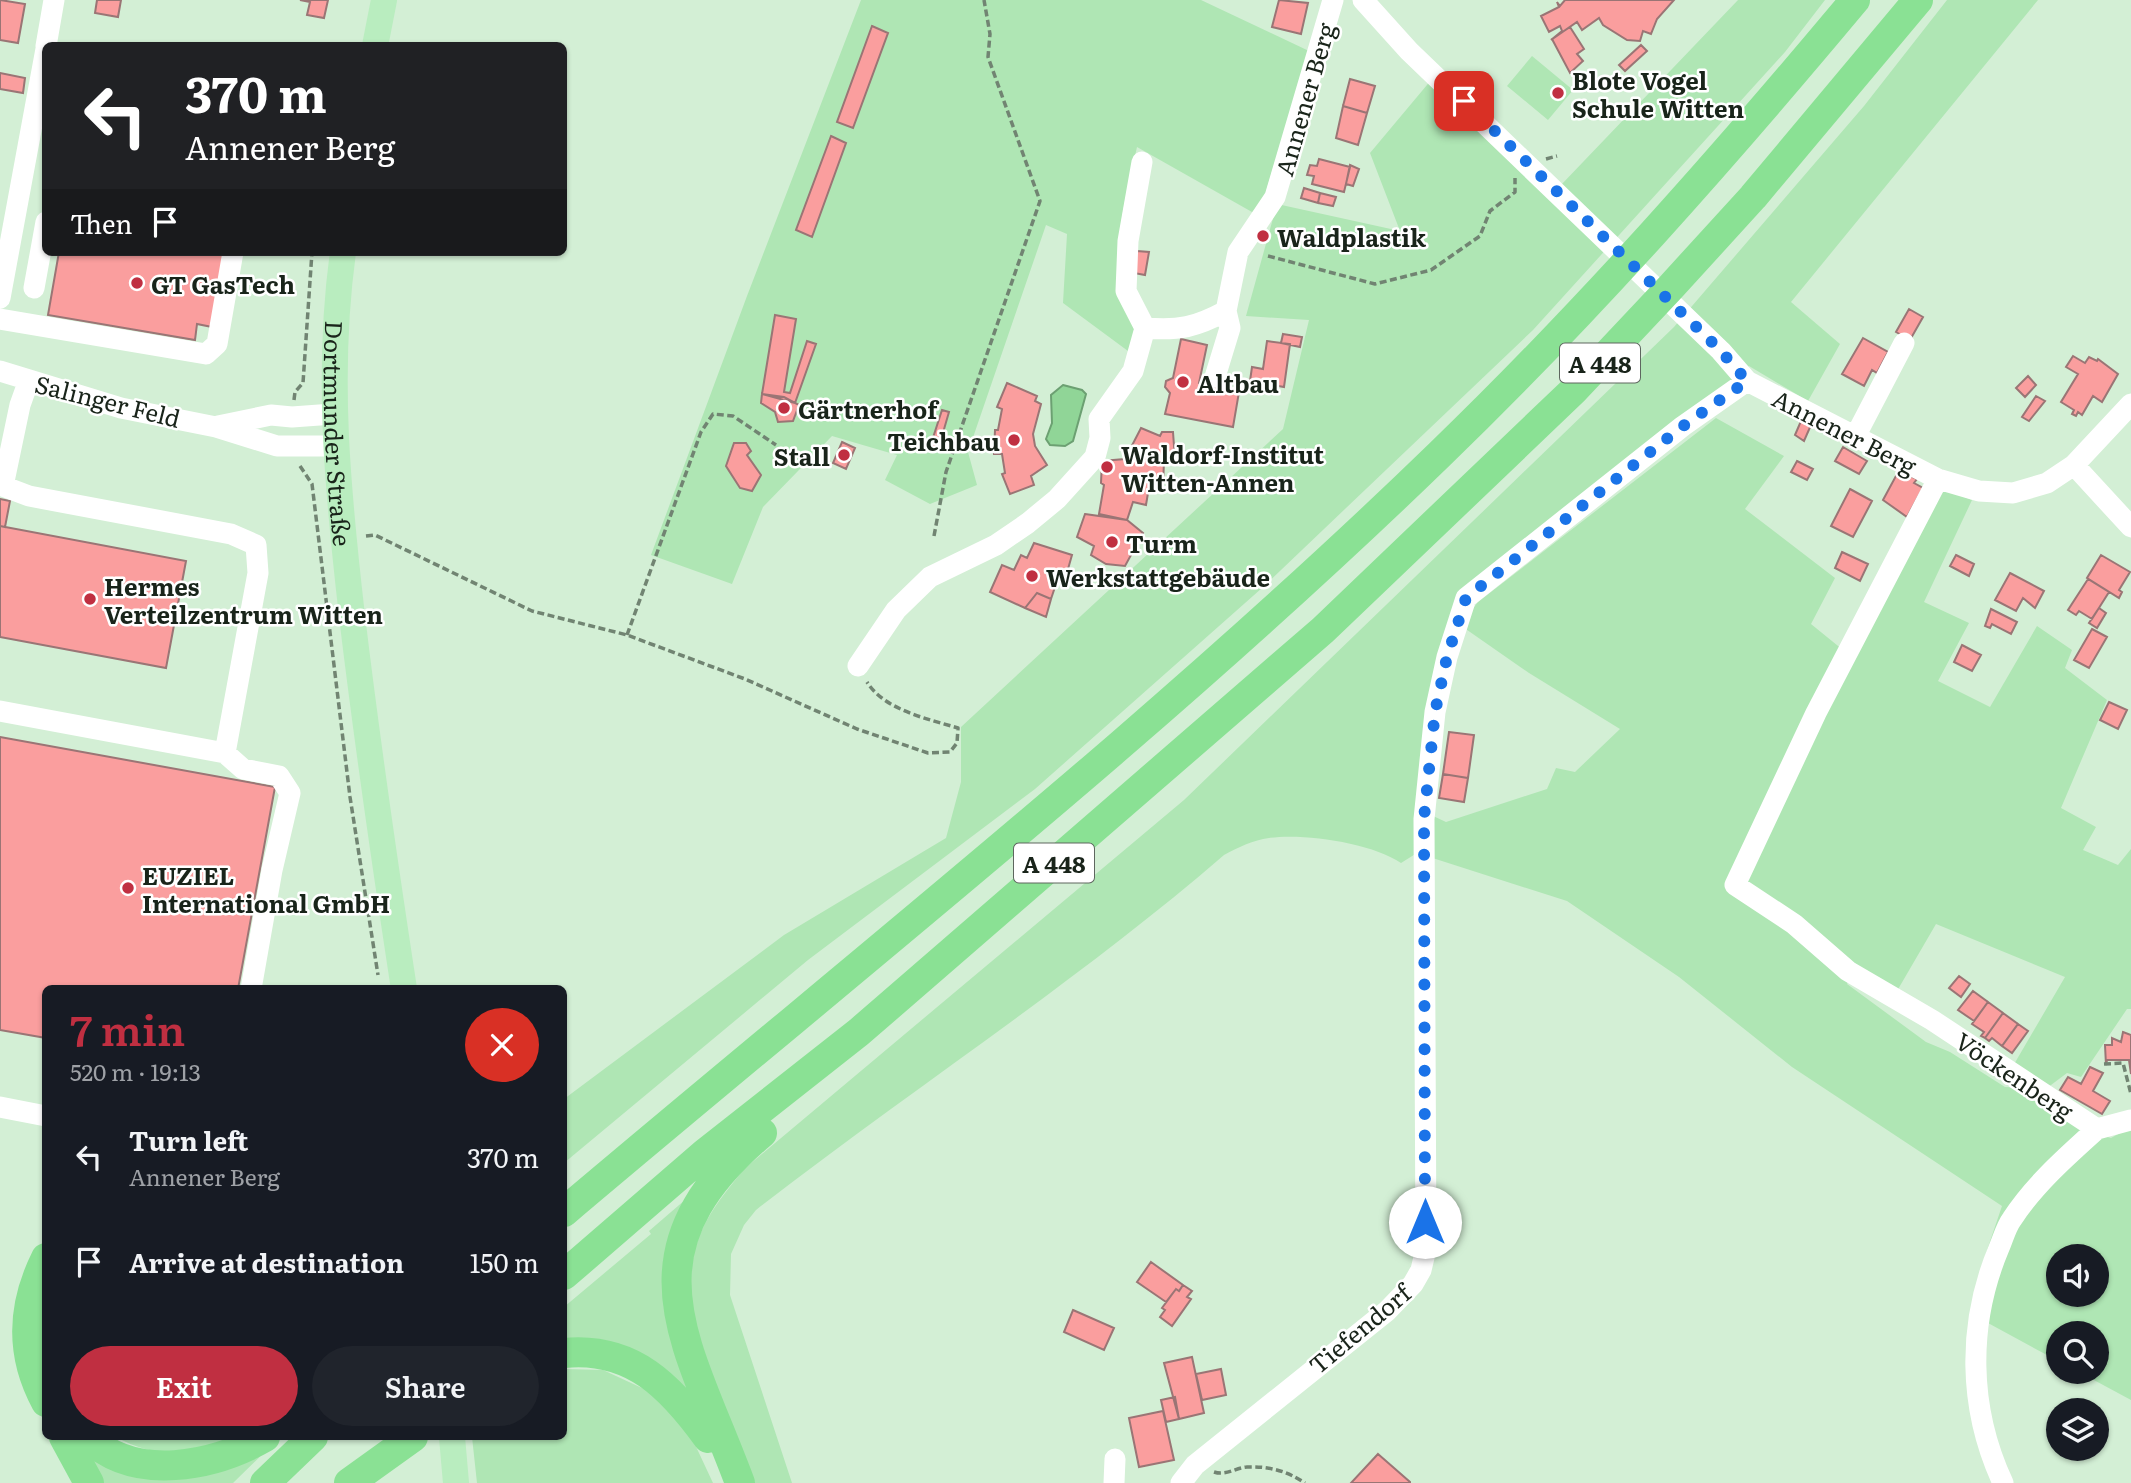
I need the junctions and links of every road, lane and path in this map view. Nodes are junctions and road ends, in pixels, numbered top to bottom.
1 (54, 0) edge
2 (384, 0) edge
3 (984, 0) edge
4 (1333, 0) edge
5 (1363, 0) edge
6 (1855, 0) edge
7 (1918, 0) edge
8 (47, 42) edge
9 (376, 42) edge
10 (42, 92) edge
11 (1514, 149) junction
12 (1557, 156) dead end
13 (36, 160) edge
14 (1142, 162) dead end
15 (42, 244) edge
16 (232, 256) edge
17 (342, 256) edge
18 (1268, 256) dead end
19 (34, 288) dead end
20 (0, 298) edge
21 (1226, 311) junction
22 (0, 319) edge
23 (1145, 328) junction
24 (1904, 343) dead end
25 (0, 371) edge
26 (1215, 377) dead end
27 (29, 380) junction
28 (1747, 381) junction
29 (2131, 404) edge
30 (332, 414) junction
31 (8, 422) edge
32 (216, 426) junction
33 (1856, 435) junction
34 (776, 445) dead end
35 (334, 446) junction
36 (2074, 465) junction
37 (1938, 479) junction
38 (1, 485) edge
39 (2131, 527) edge
40 (934, 536) dead end
41 (343, 540) junction
42 (627, 635) junction
43 (858, 666) joint
44 (0, 711) edge
45 (225, 753) junction
46 (252, 985) edge
47 (403, 985) edge
48 (859, 1032) junction
49 (2104, 1063) dead end
50 (2131, 1094) edge
51 (0, 1107) edge
52 (42, 1115) edge
53 (2131, 1120) edge
54 (2097, 1129) junction
55 (567, 1209) edge
56 (42, 1268) edge
57 (567, 1272) edge
58 (42, 1305) edge
59 (567, 1353) edge
60 (42, 1357) edge
61 (42, 1395) edge
62 (66, 1440) edge
63 (93, 1440) edge
64 (259, 1440) edge
65 (310, 1440) edge
66 (383, 1440) edge
67 (409, 1440) edge
68 (452, 1440) edge
69 (1115, 1458) dead end
70 (1195, 1465) junction
71 (89, 1483) edge
72 (265, 1483) edge
73 (338, 1483) edge
74 (349, 1483) edge
75 (456, 1483) edge
76 (727, 1483) edge
77 (740, 1483) edge
78 (1114, 1483) edge
79 (1181, 1483) edge
80 (1305, 1483) edge
81 (2003, 1483) edge

1 - 8 street
2 - 9 main road
3 - 40 path
4 - 21 street, Annener Berg
5 - 11 street, Annener Berg
6 - 55 highway, A 448
7 - 48 highway, A 448
10 - 13 street
11 - 12 path
11 - 18 path
11 - 28 street, Annener Berg
13 - 20 street
14 - 23 street
15 - 19 street
16 - 22 street
17 - 30 main road, Dortmunder Straße
21 - 23 street
21 - 26 street, Annener Berg
23 - 43 street
24 - 33 street
25 - 27 street, Salinger Feld
27 - 31 street
27 - 32 street, Salinger Feld
28 - 33 street, Annener Berg
28 - 70 street, Tiefendorf
29 - 36 street
30 - 32 street, Salinger Feld
30 - 35 main road, Dortmunder Straße
31 - 38 street
32 - 35 street, Salinger Feld
33 - 37 street, Annener Berg
34 - 42 path
35 - 41 main road, Dortmunder Straße
36 - 37 street
36 - 39 street
37 - 54 street, Vöckenberg
38 - 45 street
41 - 42 path
41 - 47 main road, Dortmunder Straße
42 - 43 path
44 - 45 street
45 - 46 street
48 - 57 highway, A 448
48 - 77 highway
49 - 50 path
51 - 52 street
53 - 54 street, Vöckenberg
54 - 81 street, Vöckenberg
56 - 61 highway
58 - 60 highway
59 - 76 highway
62 - 71 highway
63 - 64 highway
65 - 72 highway
66 - 73 highway
67 - 74 highway
68 - 75 main road
69 - 78 street
70 - 79 street, Tiefendorf
70 - 80 path

